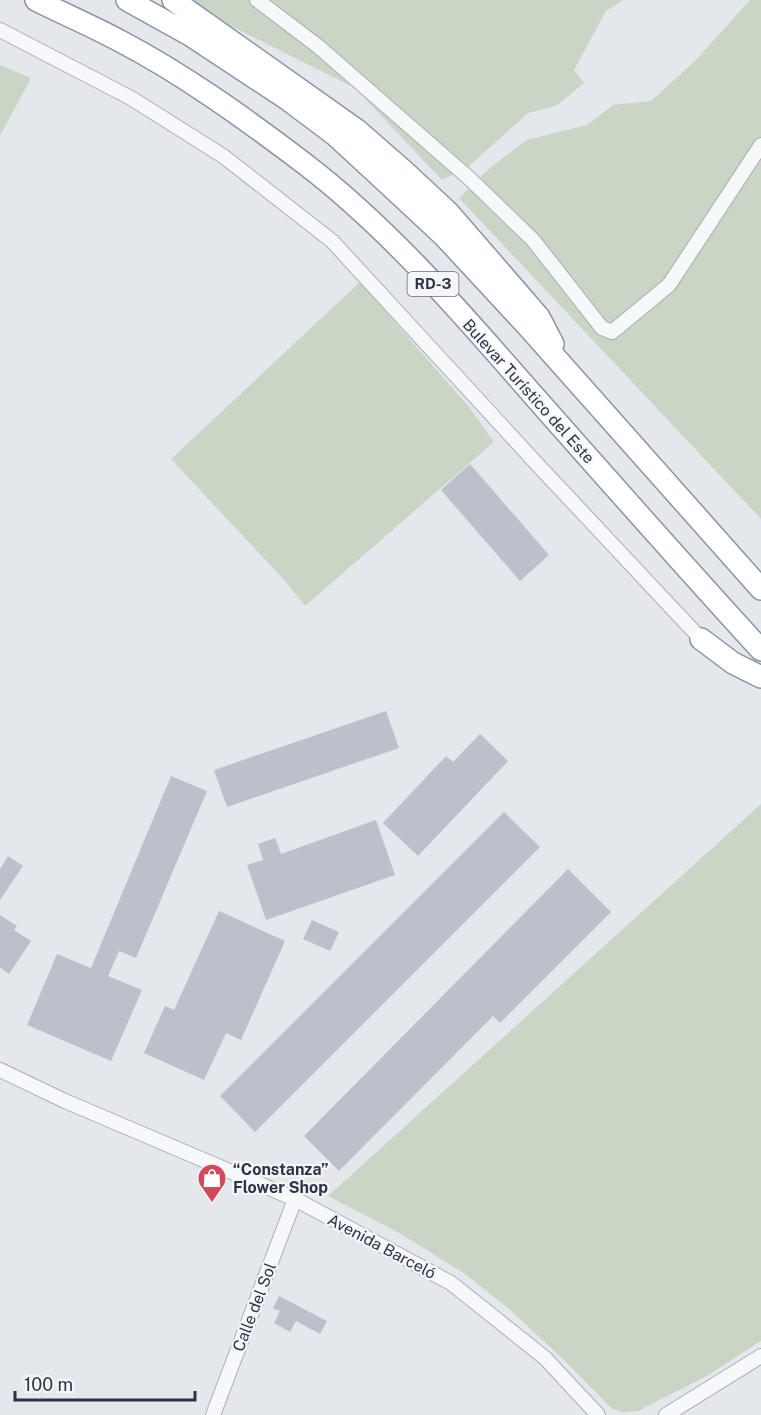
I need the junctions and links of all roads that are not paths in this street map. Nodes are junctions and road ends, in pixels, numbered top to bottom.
1 (36, 0) edge
2 (128, 0) edge
3 (173, 0) edge
4 (258, 0) edge
5 (0, 30) edge
6 (761, 145) edge
7 (565, 369) junction
8 (761, 589) edge
9 (701, 639) joint
10 (761, 650) edge
11 (761, 677) edge
12 (0, 1070) edge
13 (295, 1199) junction
14 (761, 1356) edge
15 (213, 1415) edge
16 (598, 1415) edge
17 (666, 1415) edge

1 - 10 highway, Bulevar Turístico del Este / RD-3
2 - 7 highway, RD-3
3 - 7 highway
4 - 6 street
5 - 9 street
7 - 8 highway, RD-3
9 - 11 highway
12 - 13 street, Avenida Barceló
13 - 15 street, Calle del Sol
13 - 16 street, Avenida Barceló
14 - 17 street

